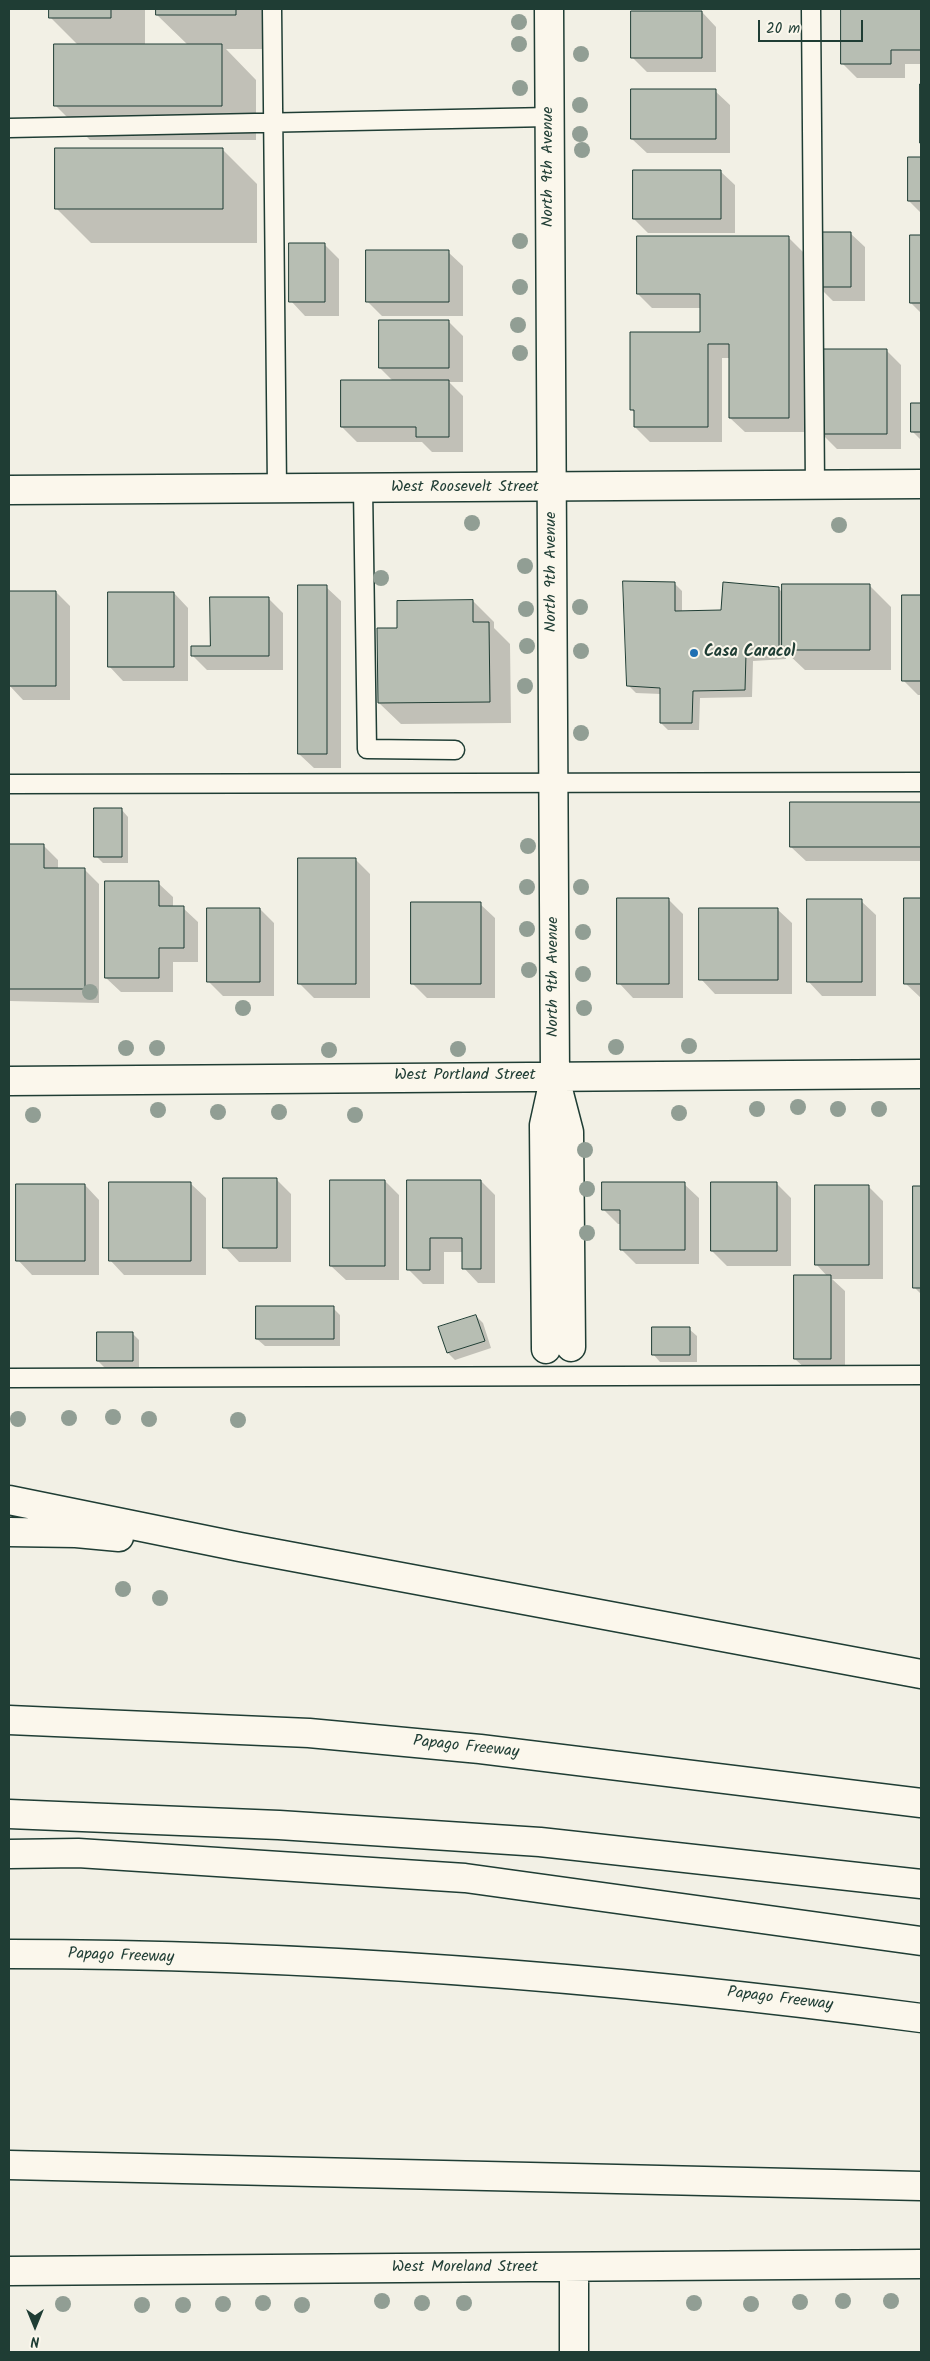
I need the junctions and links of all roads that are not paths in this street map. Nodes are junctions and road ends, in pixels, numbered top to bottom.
1 (272, 9) edge
2 (548, 9) edge
3 (811, 9) edge
4 (549, 118) junction
5 (273, 124) junction
6 (9, 128) edge
7 (921, 484) edge
8 (815, 486) junction
9 (277, 488) junction
10 (363, 488) junction
11 (552, 488) junction
12 (9, 490) edge
13 (455, 750) dead end
14 (921, 782) edge
15 (9, 784) edge
16 (553, 784) junction
17 (921, 1074) edge
18 (555, 1075) junction
19 (9, 1081) edge
20 (559, 1348) dead end
21 (921, 1375) edge
22 (9, 1378) edge
23 (9, 1500) edge
24 (9, 1532) edge
25 (240, 1547) junction
26 (921, 1674) edge
27 (9, 1720) edge
28 (921, 1803) edge
29 (9, 1814) edge
30 (9, 1854) edge
31 (921, 1884) edge
32 (921, 1941) edge
33 (9, 1954) edge
34 (921, 2018) edge
35 (9, 2165) edge
36 (921, 2186) edge
37 (921, 2264) edge
38 (574, 2268) junction
39 (9, 2271) edge
40 (574, 2352) edge

1 - 5 lane
2 - 4 main road, North 9th Avenue
3 - 8 lane
4 - 5 lane
4 - 11 main road, North 9th Avenue
5 - 6 lane
5 - 9 lane
7 - 8 main road, West Roosevelt Street
8 - 11 main road, West Roosevelt Street
9 - 10 main road, West Roosevelt Street
9 - 12 main road, West Roosevelt Street
10 - 11 main road, West Roosevelt Street
10 - 13 lane
11 - 16 main road, North 9th Avenue
14 - 16 lane
15 - 16 lane
16 - 18 main road, North 9th Avenue
17 - 18 main road, West Portland Street
18 - 19 main road, West Portland Street
18 - 20 main road, North 9th Avenue
21 - 22 lane
23 - 25 main road
24 - 25 main road
25 - 26 main road
27 - 28 main road, Papago Freeway
29 - 31 main road
30 - 32 main road
33 - 34 main road, Papago Freeway
35 - 36 main road
37 - 38 main road, West Moreland Street
38 - 39 main road, West Moreland Street
38 - 40 main road

